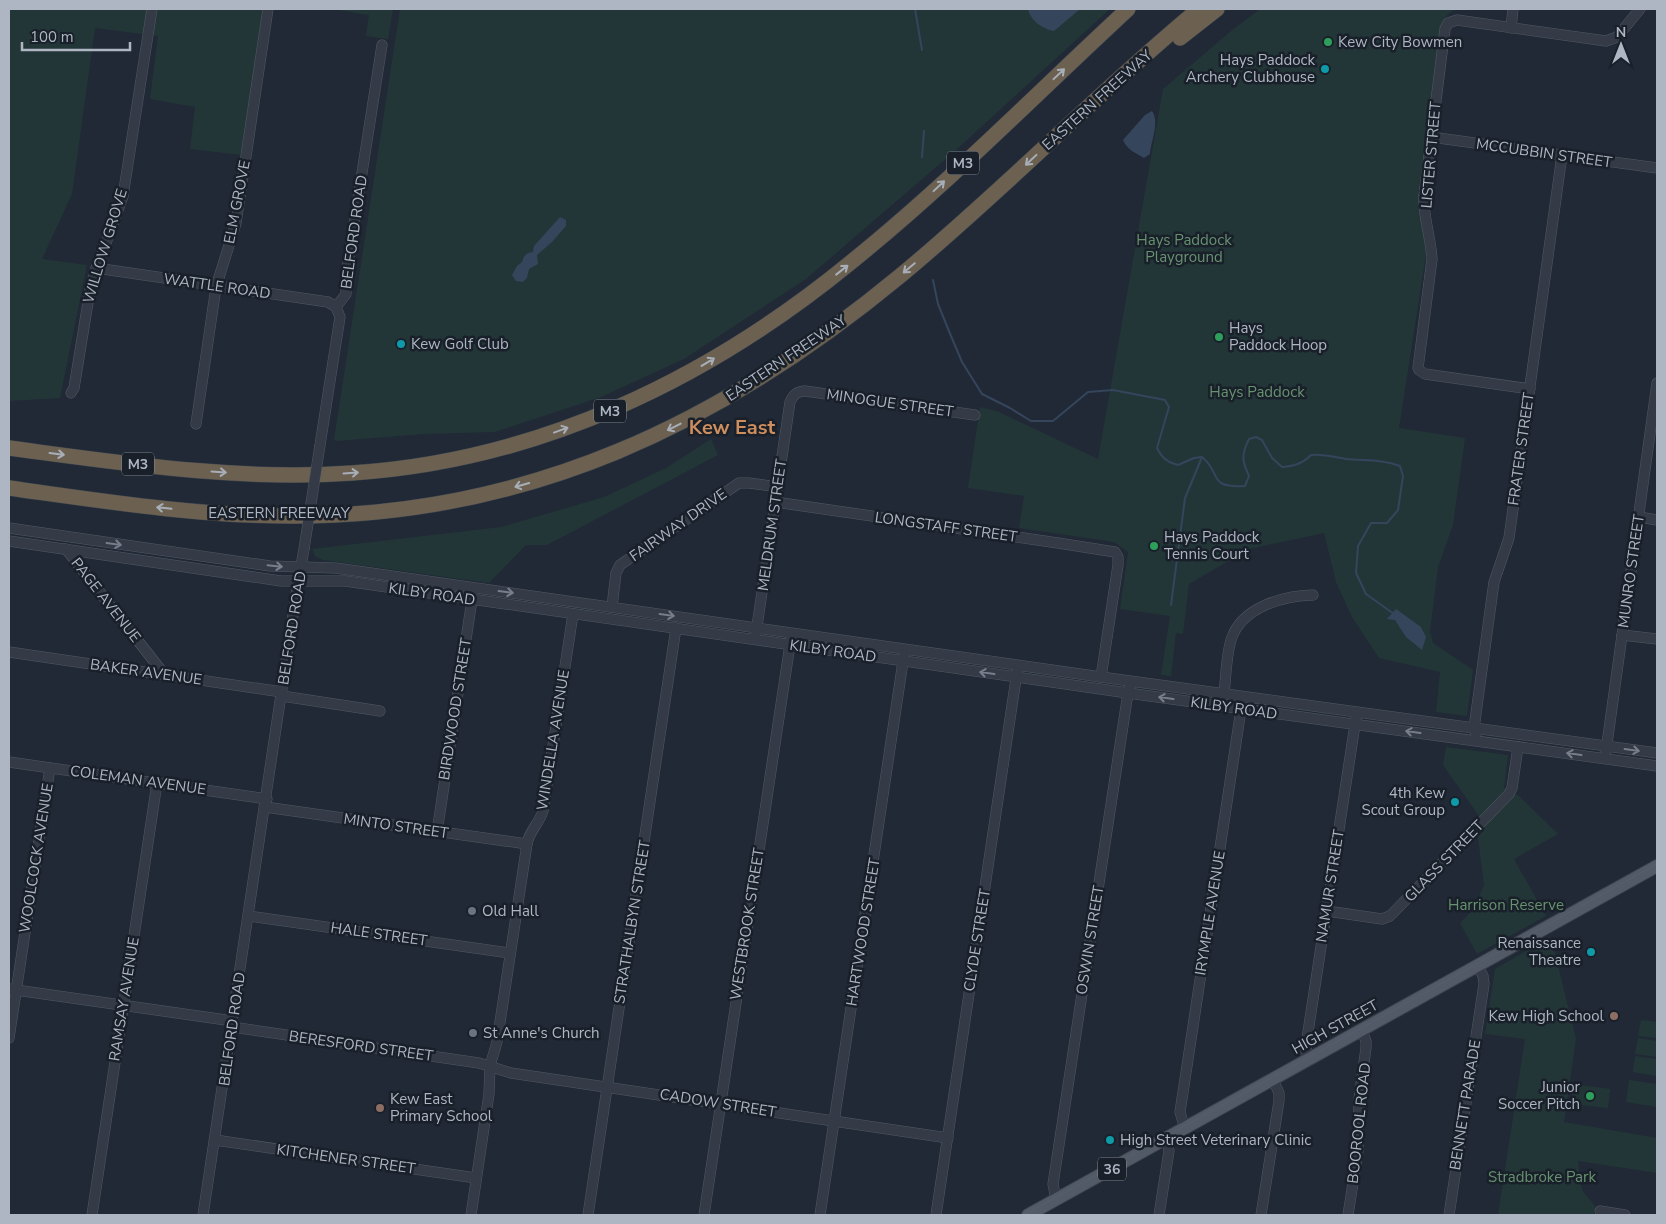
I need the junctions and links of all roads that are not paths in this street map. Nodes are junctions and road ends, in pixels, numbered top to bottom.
1 (152, 9) edge
2 (268, 9) edge
3 (1128, 9) edge
4 (1199, 9) edge
5 (1217, 9) edge
6 (1514, 9) edge
7 (1640, 9) edge
8 (1511, 28) junction
9 (382, 45) dead end
10 (1080, 115) junction
11 (1432, 137) junction
12 (1562, 155) junction
13 (1657, 168) edge
14 (96, 268) junction
15 (216, 287) junction
16 (336, 307) junction
17 (1657, 383) edge
18 (1530, 389) junction
19 (805, 391) joint
20 (71, 393) dead end
21 (1656, 398) edge
22 (975, 415) dead end
23 (196, 424) dead end
24 (9, 448) edge
25 (778, 487) junction
26 (9, 488) edge
27 (775, 502) junction
28 (1639, 517) junction
29 (1657, 520) edge
30 (9, 528) edge
31 (54, 534) junction
32 (9, 541) edge
33 (52, 547) junction
34 (66, 549) junction
35 (175, 552) junction
36 (174, 565) junction
37 (302, 568) junction
38 (298, 581) junction
39 (474, 587) junction
40 (1313, 595) dead end
41 (472, 599) junction
42 (612, 607) junction
43 (573, 614) junction
44 (676, 628) junction
45 (756, 628) junction
46 (792, 632) junction
47 (1622, 634) junction
48 (1657, 639) edge
49 (755, 640) junction
50 (790, 645) junction
51 (905, 649) junction
52 (9, 652) edge
53 (904, 661) junction
54 (1018, 665) junction
55 (164, 674) junction
56 (1017, 677) junction
57 (1101, 677) junction
58 (1132, 681) junction
59 (1128, 693) junction
60 (282, 694) junction
61 (1224, 694) junction
62 (1243, 696) junction
63 (1242, 708) junction
64 (380, 711) dead end
65 (1357, 712) junction
66 (1355, 724) junction
67 (1474, 728) junction
68 (1478, 741) junction
69 (1606, 746) junction
70 (1518, 747) junction
71 (1657, 754) edge
72 (1605, 758) junction
73 (9, 762) edge
74 (1657, 766) edge
75 (50, 768) junction
76 (157, 783) junction
77 (266, 803) junction
78 (437, 832) junction
79 (526, 844) junction
80 (1657, 866) edge
81 (1326, 912) junction
82 (248, 916) junction
83 (510, 953) junction
84 (1478, 966) junction
85 (12, 989) edge
86 (123, 1005) junction
87 (232, 1024) junction
88 (1362, 1031) junction
89 (9, 1038) edge
90 (1309, 1060) junction
91 (493, 1068) junction
92 (1272, 1080) junction
93 (607, 1086) junction
94 (720, 1104) junction
95 (834, 1121) junction
96 (1185, 1129) junction
97 (948, 1138) junction
98 (1167, 1139) junction
99 (215, 1140) junction
100 (476, 1178) junction
101 (1056, 1200) junction
102 (1600, 1211) dead end
103 (92, 1215) edge
104 (204, 1215) edge
105 (471, 1215) edge
106 (588, 1215) edge
107 (704, 1215) edge
108 (820, 1215) edge
109 (936, 1215) edge
110 (1028, 1215) edge
111 (1158, 1215) edge
112 (1261, 1215) edge
113 (1348, 1215) edge
114 (1448, 1215) edge
115 (1625, 1215) edge

1 - 14 street, WILLOW GROVE
2 - 15 street, ELM GROVE
24 -> 3 highway, M3
4 - 10 highway, EASTERN FREEWAY
5 - 10 highway
6 - 8 street
7 - 8 street
8 - 11 street, LISTER STREET
9 - 16 street, BELFORD ROAD
10 -> 26 highway, EASTERN FREEWAY
11 - 12 street, MCCUBBIN STREET
11 - 18 street, LISTER STREET
12 - 13 street, MCCUBBIN STREET
12 - 18 street, FRATER STREET
14 - 15 street, WATTLE ROAD
14 - 20 street, WILLOW GROVE
15 - 16 street, WATTLE ROAD
15 - 23 street, ELM GROVE
16 - 37 street, BELFORD ROAD, bridge
17 - 21 street, MUNRO STREET
18 - 67 street, FRATER STREET
19 - 22 street, MINOGUE STREET
19 - 25 street, MELDRUM STREET
21 - 28 street, MUNRO STREET
25 - 27 street, MELDRUM STREET
25 - 42 street, FAIRWAY DRIVE
27 - 45 street, MELDRUM STREET
27 - 57 street, LONGSTAFF STREET
28 - 29 street
28 - 47 street, MUNRO STREET
30 - 31 street, KILBY ROAD
31 - 33 street
31 -> 35 street, KILBY ROAD
32 - 33 street, KILBY ROAD
33 - 34 street, KILBY ROAD
34 - 36 street, KILBY ROAD
34 - 55 street, PAGE AVENUE
35 - 36 street
35 -> 37 street, KILBY ROAD
36 - 38 street, KILBY ROAD
37 - 38 street, BELFORD ROAD
37 - 39 street, KILBY ROAD
38 - 41 street, KILBY ROAD
38 - 60 street, BELFORD ROAD
39 - 41 street, BIRDWOOD STREET
39 -> 42 street, KILBY ROAD
40 - 61 street
41 - 43 street, KILBY ROAD
41 - 78 street, BIRDWOOD STREET
42 -> 45 street, KILBY ROAD
43 - 44 street, KILBY ROAD
43 - 79 street, WINDELLA AVENUE
44 - 49 street, KILBY ROAD
44 - 93 street, STRATHALBYN STREET
45 - 46 street, KILBY ROAD
45 - 49 street, MELDRUM STREET
46 - 50 street, WESTBROOK STREET
46 - 51 street, KILBY ROAD
47 - 48 street
47 - 69 street, MUNRO STREET
49 - 50 street, KILBY ROAD
50 - 53 street, KILBY ROAD
50 - 94 street, WESTBROOK STREET
51 - 53 street, HARTWOOD STREET
51 - 54 street, KILBY ROAD
52 - 55 street, BAKER AVENUE
56 -> 53 street, KILBY ROAD
53 - 95 street, HARTWOOD STREET
54 - 56 street, CLYDE STREET
54 - 57 street, KILBY ROAD
55 - 60 street, BAKER AVENUE
56 - 59 street, KILBY ROAD
56 - 97 street, CLYDE STREET
57 - 58 street, KILBY ROAD
58 - 59 street, OSWIN STREET
58 - 61 street, KILBY ROAD
63 -> 59 street, KILBY ROAD
59 - 101 street, OSWIN STREET
60 - 64 street, BAKER AVENUE
60 - 77 street, BELFORD ROAD
61 - 62 street, KILBY ROAD
62 - 63 street, IRYMPLE AVENUE
62 - 65 street, KILBY ROAD
63 - 66 street, KILBY ROAD
63 - 96 street, IRYMPLE AVENUE
65 - 66 street, NAMUR STREET
65 - 67 street, KILBY ROAD
68 -> 66 street, KILBY ROAD
66 - 81 street, NAMUR STREET
67 - 68 street, FRATER STREET
67 - 69 street, KILBY ROAD
68 - 70 street, KILBY ROAD
69 -> 71 street, KILBY ROAD
69 - 72 street, MUNRO STREET
72 -> 70 street, KILBY ROAD
70 - 81 street, GLASS STREET
72 - 74 street, KILBY ROAD
73 - 75 street, COLEMAN AVENUE
75 - 76 street, COLEMAN AVENUE
75 - 85 street, WOOLCOCK AVENUE
76 - 77 street, COLEMAN AVENUE
76 - 86 street, RAMSAY AVENUE
77 - 78 street, MINTO STREET
77 - 82 street, BELFORD ROAD
78 - 79 street, MINTO STREET
79 - 83 street, WINDELLA AVENUE
80 - 84 main road, HIGH STREET / 36
81 - 90 street, NAMUR STREET
82 - 83 street, HALE STREET
82 - 87 street, BELFORD ROAD
83 - 91 street, WINDELLA AVENUE
84 - 88 main road, HIGH STREET / 36
84 - 114 street, BENNETT PARADE
85 - 86 street, BERESFORD STREET
85 - 89 street, WOOLCOCK AVENUE
86 - 87 street, BERESFORD STREET
86 - 103 street, RAMSAY AVENUE
87 - 91 street, BERESFORD STREET
87 - 99 street, BELFORD ROAD
88 - 90 main road, HIGH STREET / 36
88 - 113 street, BOOROOL ROAD
90 - 92 main road, HIGH STREET / 36
91 - 93 street, CADOW STREET
91 - 100 street, WINDELLA AVENUE
92 - 96 main road, HIGH STREET / 36
92 - 112 street
93 - 94 street, CADOW STREET
93 - 106 street, STRATHALBYN STREET
94 - 95 street, CADOW STREET
94 - 107 street, WESTBROOK STREET
95 - 97 street, CADOW STREET
95 - 108 street, HARTWOOD STREET
96 - 98 main road, HIGH STREET / 36
97 - 109 street, CLYDE STREET
98 - 101 main road, HIGH STREET / 36
98 - 111 street
99 - 100 street, KITCHENER STREET
99 - 104 street, BELFORD ROAD
100 - 105 street, WINDELLA AVENUE
101 - 110 main road, HIGH STREET / 36
102 - 115 street

